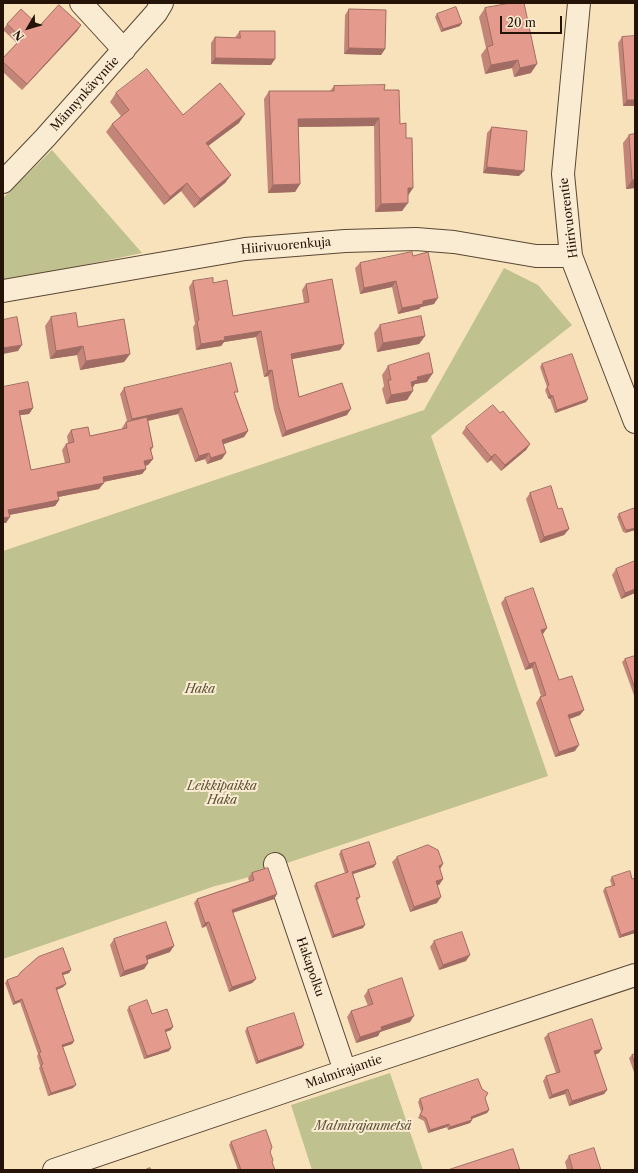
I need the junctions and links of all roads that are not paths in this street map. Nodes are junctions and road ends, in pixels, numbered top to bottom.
1 (81, 3) edge
2 (162, 3) edge
3 (579, 3) edge
4 (124, 50) junction
5 (3, 182) edge
6 (571, 256) junction
7 (3, 291) edge
8 (635, 422) edge
9 (275, 864) dead end
10 (635, 975) edge
11 (345, 1071) junction
12 (54, 1170) edge

1 - 4 street
2 - 4 street, Männynkävyntie
3 - 6 street, Hiirivuorentie
4 - 5 street, Männynkävyntie
6 - 7 street, Hiirivuorenkuja
6 - 8 street, Hiirivuorentie
9 - 11 street, Hakapolku
10 - 11 street, Malmirajantie
11 - 12 street, Malmirajantie

